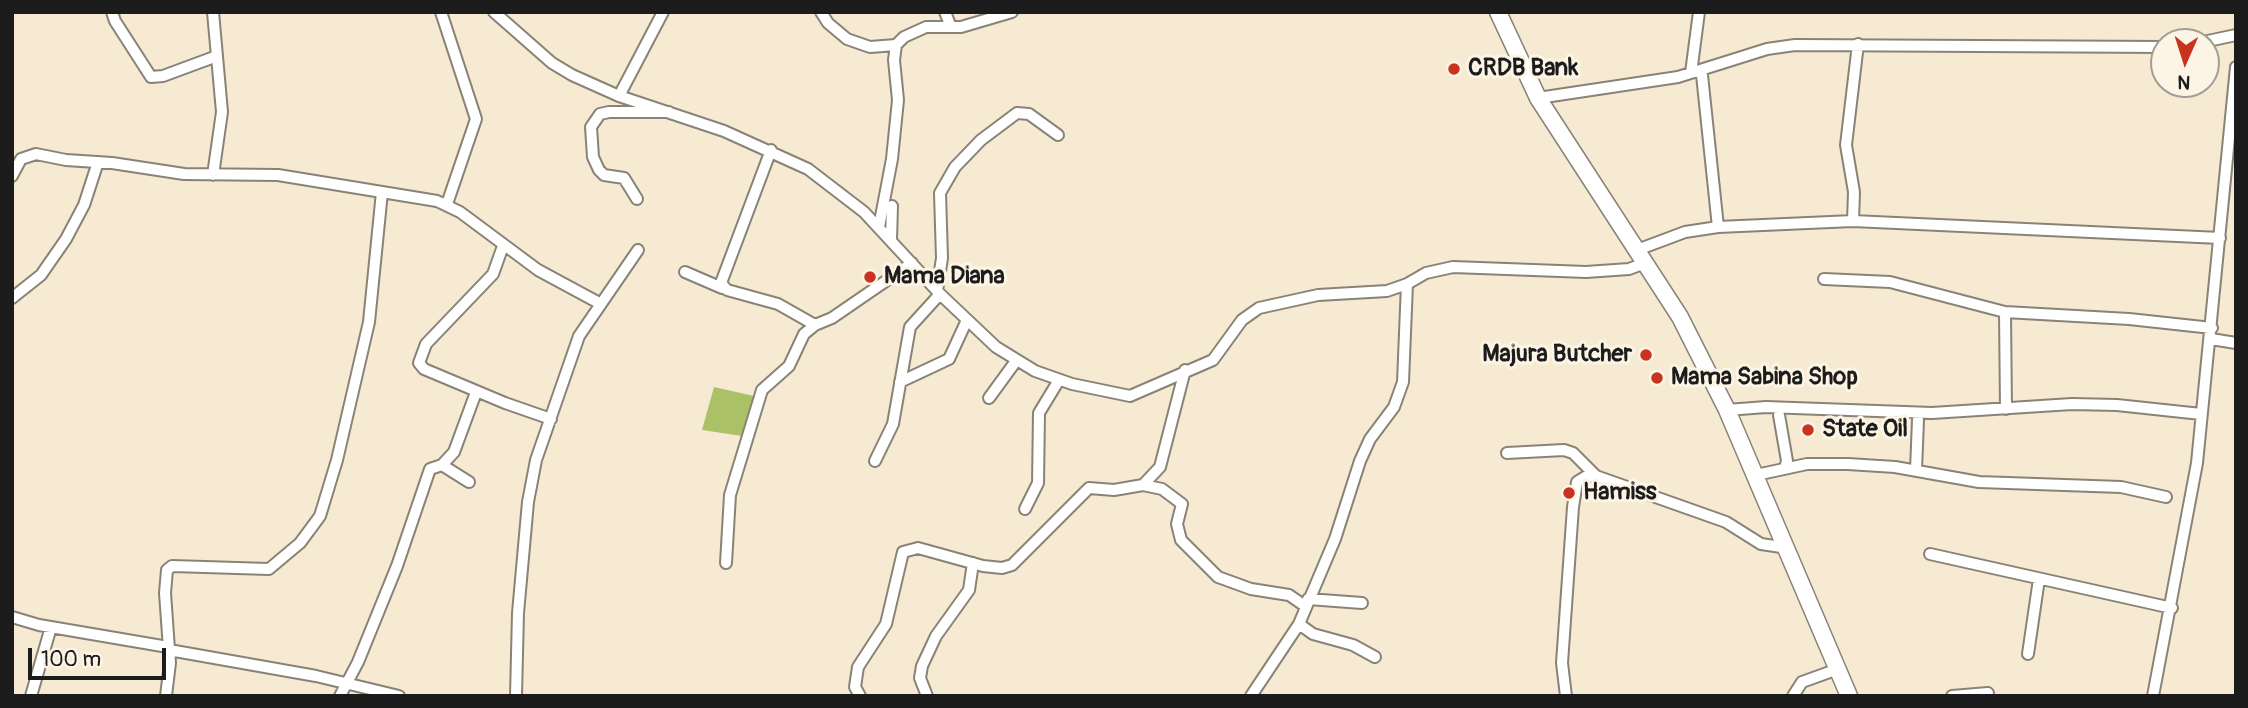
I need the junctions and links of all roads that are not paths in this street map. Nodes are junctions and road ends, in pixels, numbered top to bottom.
1 (113, 12) edge
2 (213, 12) edge
3 (441, 12) edge
4 (494, 12) edge
5 (663, 12) edge
6 (821, 12) edge
7 (945, 12) edge
8 (1012, 12) edge
9 (1497, 12) edge
10 (1699, 12) edge
11 (951, 27) junction
12 (896, 44) junction
13 (1858, 44) junction
14 (2150, 47) edge
15 (217, 56) junction
16 (2236, 66) edge
17 (1696, 74) junction
18 (619, 96) junction
19 (1538, 99) junction
20 (672, 111) junction
21 (1058, 135) dead end
22 (771, 150) junction
23 (97, 162) junction
24 (214, 174) junction
25 (12, 176) edge
26 (382, 192) junction
27 (638, 199) dead end
28 (447, 204) junction
29 (892, 206) dead end
30 (1853, 220) junction
31 (879, 227) junction
32 (1718, 227) junction
33 (2220, 238) junction
34 (891, 240) junction
35 (503, 246) junction
36 (638, 250) dead end
37 (1641, 257) junction
38 (912, 263) junction
39 (685, 272) dead end
40 (1824, 279) dead end
41 (1407, 284) junction
42 (722, 288) junction
43 (938, 293) junction
44 (12, 298) edge
45 (601, 304) junction
46 (2005, 312) junction
47 (967, 320) junction
48 (815, 325) junction
49 (2212, 333) junction
50 (2236, 343) edge
51 (1016, 360) junction
52 (1185, 370) junction
53 (1059, 380) junction
54 (900, 382) junction
55 (475, 395) dead end
56 (989, 398) dead end
57 (2006, 409) junction
58 (1727, 410) junction
59 (2202, 414) junction
60 (1779, 415) dead end
61 (551, 419) junction
62 (1918, 420) dead end
63 (1507, 453) dead end
64 (875, 461) dead end
65 (442, 465) junction
66 (1785, 468) junction
67 (1916, 470) junction
68 (1756, 475) junction
69 (1596, 476) junction
70 (469, 482) dead end
71 (1143, 485) junction
72 (2166, 497) dead end
73 (1025, 509) dead end
74 (1788, 548) junction
75 (1930, 554) dead end
76 (726, 563) dead end
77 (972, 563) junction
78 (2039, 579) junction
79 (1307, 603) junction
80 (1362, 603) dead end
81 (2172, 608) junction
82 (12, 617) edge
83 (1299, 624) junction
84 (51, 627) junction
85 (169, 649) junction
86 (2028, 654) dead end
87 (1375, 657) dead end
88 (1838, 669) junction
89 (348, 683) junction
90 (1988, 693) dead end
91 (30, 696) edge
92 (166, 696) edge
93 (340, 696) edge
94 (398, 696) edge
95 (516, 696) edge
96 (860, 696) edge
97 (927, 696) edge
98 (1251, 696) edge
99 (1566, 696) edge
100 (1793, 696) edge
101 (1849, 696) edge
102 (1952, 696) edge
103 (2153, 696) edge

1 - 15 street
2 - 15 street
3 - 28 street
4 - 18 street
5 - 18 street
6 - 12 street
7 - 11 street
8 - 11 street
9 - 19 highway
10 - 17 street
11 - 12 street
12 - 31 street
13 - 14 street
13 - 17 street
13 - 30 street
15 - 24 street
16 - 33 street
17 - 19 street
17 - 32 street
18 - 20 street
19 - 37 highway
20 - 22 street
20 - 27 street
21 - 43 street
22 - 31 street
22 - 42 street
23 - 24 street
23 - 25 street
23 - 44 street
24 - 26 street
26 - 28 street
26 - 85 street
28 - 35 street
29 - 34 street
30 - 32 street
30 - 33 street
31 - 34 street
32 - 37 street
33 - 49 street
34 - 38 street
35 - 45 street
35 - 61 street
36 - 45 street
37 - 41 street
37 - 58 highway
38 - 43 street
38 - 48 street
39 - 42 street
40 - 46 street
41 - 52 street
41 - 79 street
42 - 48 street
43 - 47 street
43 - 54 street
45 - 61 street
46 - 49 street
46 - 57 street
47 - 51 street
47 - 54 street
48 - 76 street
49 - 50 street
49 - 59 street
51 - 53 street
51 - 56 street
52 - 53 street
52 - 71 street
53 - 73 street
54 - 64 street
55 - 65 street
57 - 58 street
57 - 59 street
58 - 68 highway
59 - 81 street
60 - 66 street
61 - 95 street
62 - 67 street
63 - 69 street
65 - 70 street
65 - 89 street
66 - 67 street
66 - 68 street
67 - 72 street
68 - 74 highway
69 - 74 street
69 - 99 street
71 - 77 street
71 - 79 street
74 - 88 highway
75 - 78 street
77 - 96 street
77 - 97 street
78 - 81 street
78 - 86 street
79 - 80 street
79 - 83 street
81 - 103 street
82 - 84 street
83 - 87 street
83 - 98 street
84 - 85 street
84 - 91 street
85 - 89 street
85 - 92 street
88 - 100 street
88 - 101 highway
89 - 93 street
89 - 94 street
90 - 102 street

